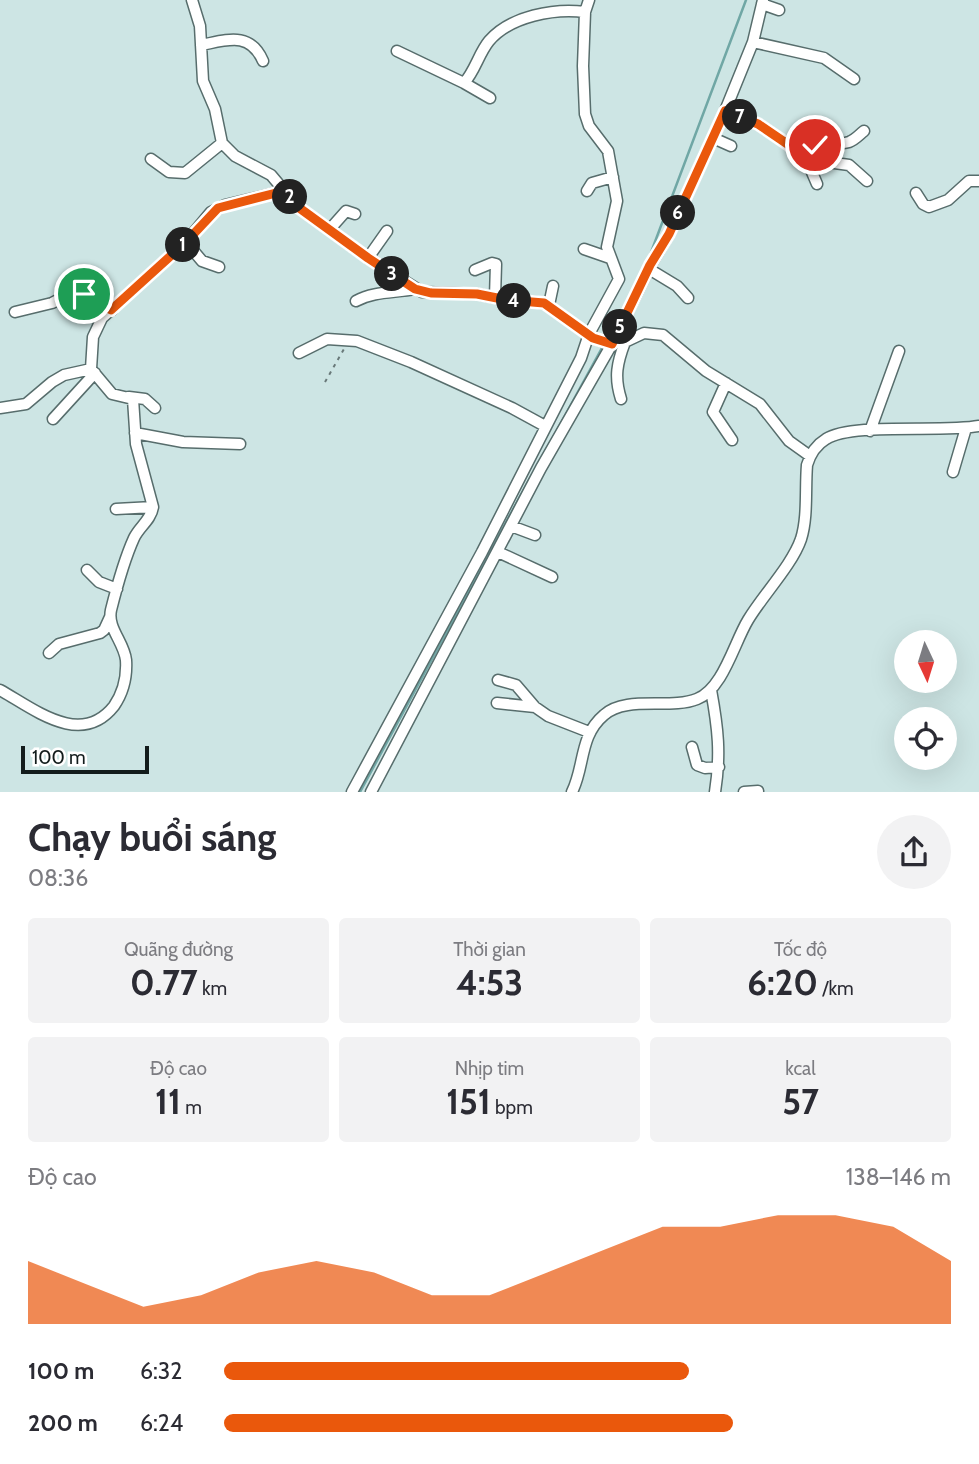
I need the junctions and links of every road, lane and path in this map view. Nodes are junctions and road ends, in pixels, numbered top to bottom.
1 (192, 0) edge
2 (589, 0) edge
3 (763, 2) edge
4 (779, 9) dead end
5 (585, 12) junction
6 (753, 42) junction
7 (201, 45) junction
8 (397, 51) dead end
9 (263, 61) dead end
10 (855, 79) dead end
11 (464, 83) junction
12 (490, 98) dead end
13 (725, 111) junction
14 (864, 131) dead end
15 (713, 138) junction
16 (222, 143) junction
17 (731, 145) dead end
18 (805, 156) junction
19 (150, 159) dead end
20 (613, 177) junction
21 (867, 181) dead end
22 (979, 181) edge
23 (817, 184) dead end
24 (284, 191) junction
25 (587, 191) dead end
26 (916, 193) dead end
27 (355, 214) dead end
28 (330, 229) junction
29 (387, 230) dead end
30 (186, 242) junction
31 (584, 249) dead end
32 (368, 258) junction
33 (610, 258) junction
34 (651, 264) junction
35 (219, 267) dead end
36 (475, 270) dead end
37 (553, 286) dead end
38 (415, 289) junction
39 (495, 296) junction
40 (688, 298) dead end
41 (356, 301) dead end
42 (549, 305) junction
43 (111, 310) junction
44 (15, 312) dead end
45 (591, 336) junction
46 (350, 339) junction
47 (625, 342) junction
48 (609, 344) junction
49 (899, 351) dead end
50 (299, 353) dead end
51 (93, 371) junction
52 (324, 382) dead end
53 (726, 383) junction
54 (129, 397) junction
55 (621, 399) dead end
56 (0, 408) edge
57 (155, 408) dead end
58 (53, 419) dead end
59 (545, 426) junction
60 (979, 426) edge
61 (966, 428) junction
62 (870, 431) junction
63 (135, 433) junction
64 (732, 440) dead end
65 (240, 444) dead end
66 (810, 456) junction
67 (953, 472) dead end
68 (153, 507) junction
69 (116, 509) dead end
70 (511, 526) junction
71 (536, 535) dead end
72 (498, 552) junction
73 (87, 570) dead end
74 (552, 577) dead end
75 (117, 589) junction
76 (110, 617) junction
77 (49, 653) dead end
78 (498, 680) dead end
79 (0, 690) edge
80 (711, 691) junction
81 (497, 703) dead end
82 (535, 707) junction
83 (589, 732) junction
84 (692, 747) dead end
85 (719, 767) junction
86 (758, 791) edge
87 (352, 792) edge
88 (371, 792) edge
89 (572, 792) edge
90 (715, 792) edge
91 (744, 792) edge

1 - 7 street
2 - 5 street
3 - 4 street
3 - 6 street
5 - 11 street
5 - 20 street
6 - 10 street
6 - 13 street
7 - 9 street
7 - 16 street
8 - 11 street
11 - 12 street
13 - 15 street
13 - 18 street
14 - 18 street
15 - 17 street
15 - 34 street
16 - 19 street
16 - 24 street
18 - 21 street
18 - 23 street
20 - 25 street
20 - 33 street
22 - 26 street
24 - 28 street
24 - 30 street
27 - 28 street
28 - 32 street
29 - 32 street
30 - 35 street
30 - 43 street
31 - 33 street
32 - 38 street
33 - 45 street
34 - 40 street
34 - 48 street
36 - 39 street
37 - 42 street
38 - 39 street
38 - 41 street
39 - 42 street
42 - 45 street
43 - 44 street
43 - 51 street
45 - 48 street
45 - 59 street
46 - 50 street
46 - 52 path
46 - 59 street
47 - 48 street
47 - 53 street
47 - 55 street
48 - 70 street
49 - 62 street
51 - 54 street
51 - 56 street
51 - 58 street
53 - 64 street
53 - 66 street
54 - 57 street
54 - 63 street
59 - 87 street
60 - 61 street
61 - 62 street
61 - 67 street
62 - 66 street
63 - 65 street
63 - 68 street
66 - 80 street
68 - 69 street
68 - 75 street
70 - 71 street
70 - 72 street
72 - 74 street
72 - 88 street
73 - 75 street
75 - 76 street
76 - 77 street
76 - 79 street
78 - 82 street
80 - 83 street
80 - 85 street
81 - 82 street
82 - 83 street
83 - 89 street
84 - 85 street
85 - 90 street
86 - 91 street

